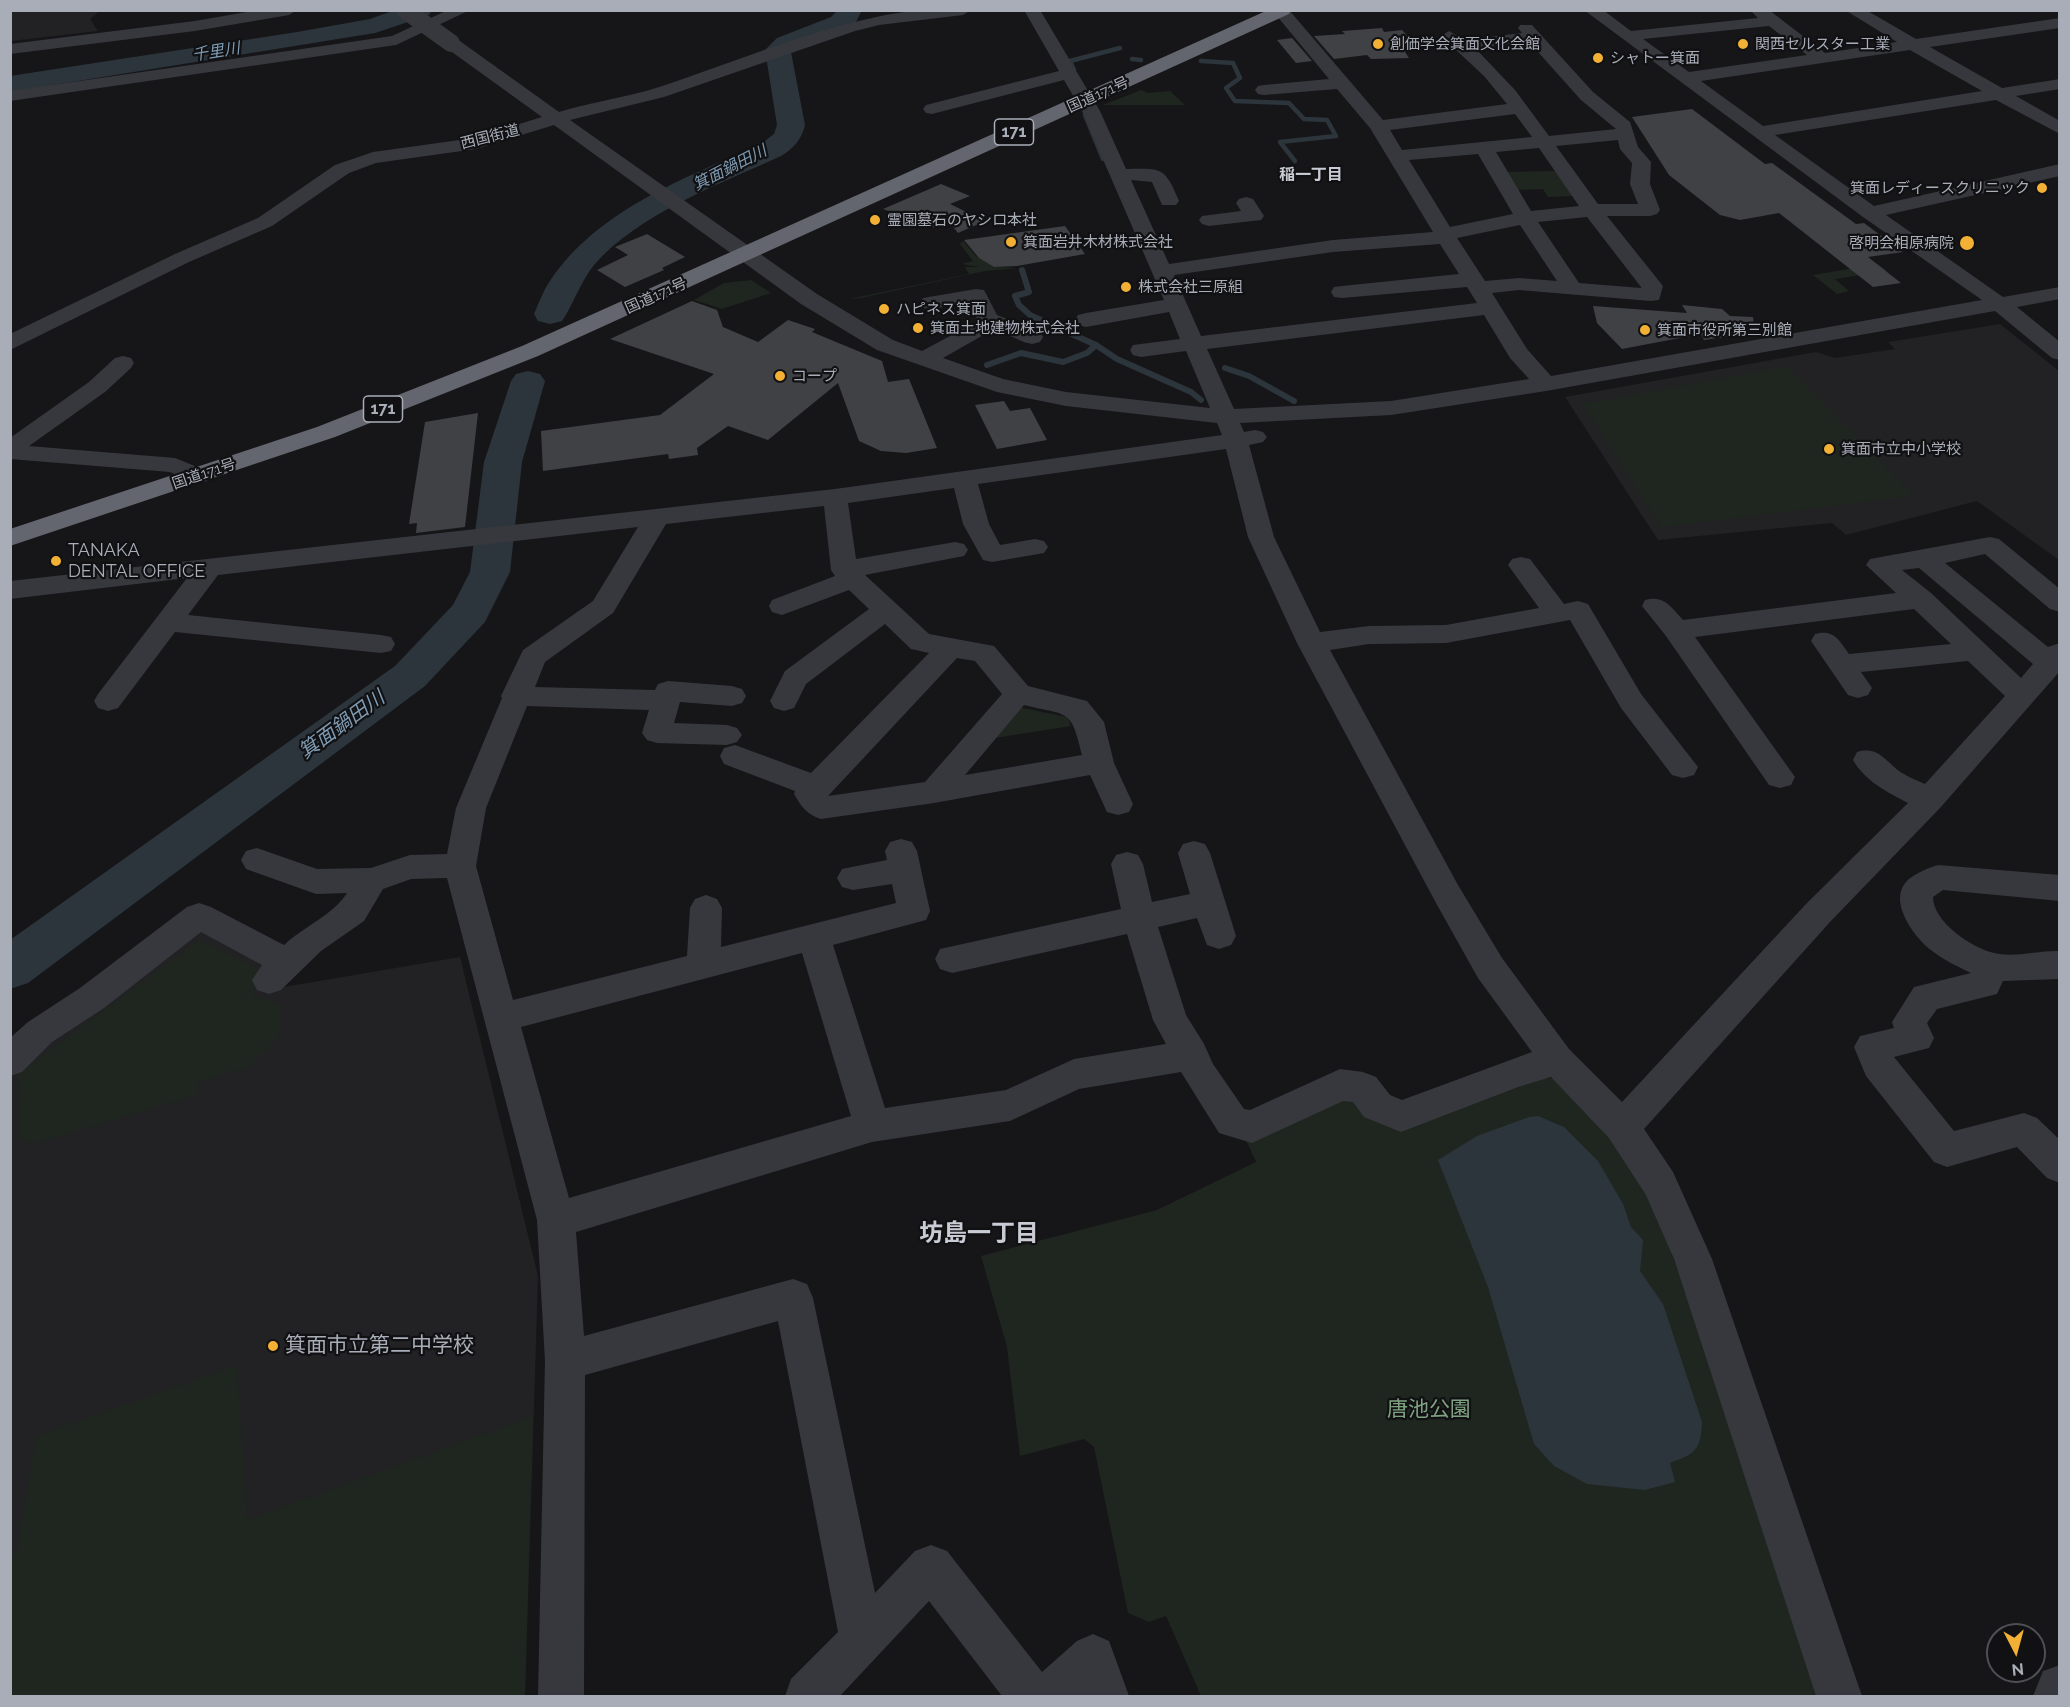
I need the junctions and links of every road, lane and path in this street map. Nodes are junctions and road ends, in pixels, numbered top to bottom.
1 (289, 10) edge
2 (405, 10) edge
3 (462, 10) edge
4 (838, 10) edge
5 (963, 10) edge
6 (1032, 10) edge
7 (1853, 10) edge
8 (1281, 11) edge
9 (1597, 11) edge
10 (942, 13) junction
11 (876, 15) edge
12 (1765, 16) edge
13 (2060, 23) edge
14 (949, 30) dead end
15 (1628, 36) junction
16 (1912, 45) junction
17 (10, 49) edge
18 (767, 57) junction
19 (1821, 58) junction
20 (1070, 74) junction
21 (1686, 78) junction
22 (1342, 83) junction
23 (2060, 84) edge
24 (1264, 90) dead end
25 (1998, 93) junction
26 (10, 96) edge
27 (1086, 101) junction
28 (1519, 108) junction
29 (932, 109) dead end
30 (556, 118) junction
31 (1378, 126) junction
32 (2060, 129) edge
33 (1760, 132) junction
34 (1624, 134) junction
35 (1544, 141) junction
36 (1484, 148) junction
37 (1397, 156) junction
38 (2060, 170) edge
39 (1120, 175) junction
40 (1169, 201) dead end
41 (1246, 203) dead end
42 (1592, 210) junction
43 (1870, 213) junction
44 (1525, 218) junction
45 (1446, 236) junction
46 (746, 254) junction
47 (1248, 259) junction
48 (1162, 271) junction
49 (1478, 285) junction
50 (1572, 288) junction
51 (1342, 292) dead end
52 (2060, 293) edge
53 (931, 303) dead end
54 (1176, 304) junction
55 (2001, 305) junction
56 (1492, 308) junction
57 (996, 320) junction
58 (1086, 320) dead end
59 (1028, 333) dead end
60 (10, 343) edge
61 (1193, 344) junction
62 (1142, 350) dead end
63 (2060, 354) edge
64 (924, 359) junction
65 (123, 363) dead end
66 (1546, 384) junction
67 (1230, 429) junction
68 (10, 451) edge
69 (198, 476) junction
70 (964, 480) junction
71 (834, 497) junction
72 (657, 518) junction
73 (10, 538) edge
74 (1035, 547) dead end
75 (956, 550) dead end
76 (1924, 559) junction
77 (1521, 565) dead end
78 (210, 567) junction
79 (848, 574) junction
80 (10, 590) edge
81 (1922, 599) junction
82 (2060, 603) edge
83 (782, 606) dead end
84 (1655, 606) dead end
85 (887, 609) junction
86 (1558, 614) junction
87 (170, 622) junction
88 (1676, 630) junction
89 (1825, 641) dead end
90 (381, 644) dead end
91 (1311, 644) junction
92 (950, 648) junction
93 (1973, 651) junction
94 (2054, 657) edge
95 (1841, 664) junction
96 (784, 684) dead end
97 (1858, 688) dead end
98 (1018, 694) junction
99 (515, 696) junction
100 (732, 696) dead end
101 (2022, 696) junction
102 (666, 700) junction
103 (108, 701) dead end
104 (1868, 760) dead end
105 (1099, 763) junction
106 (1683, 767) dead end
107 (1780, 777) dead end
108 (816, 787) junction
109 (934, 792) junction
110 (1929, 800) junction
111 (1118, 804) dead end
112 (1194, 853) dead end
113 (257, 860) dead end
114 (1127, 864) dead end
115 (460, 866) junction
116 (853, 878) dead end
117 (372, 880) junction
118 (2060, 888) edge
119 (1209, 903) junction
120 (706, 908) dead end
121 (1139, 918) junction
122 (1219, 936) dead end
123 (814, 938) junction
124 (952, 959) dead end
125 (2060, 965) edge
126 (703, 966) junction
127 (1992, 968) junction
128 (500, 1018) junction
129 (1192, 1055) junction
130 (1557, 1060) junction
131 (10, 1061) edge
132 (872, 1126) junction
133 (1622, 1127) junction
134 (2060, 1166) edge
135 (556, 1220) junction
136 (565, 1361) junction
137 (862, 1640) junction
138 (2060, 1688) edge
139 (561, 1696) edge
140 (808, 1696) edge
141 (1031, 1696) edge
142 (1050, 1696) edge
143 (1106, 1696) edge
144 (1839, 1696) edge
145 (2056, 1696) edge

1 - 17 street
2 - 30 street, bridge
3 - 26 street
4 - 18 street
5 - 10 street, 西国街道
6 - 20 street
7 - 16 street
8 - 22 street
8 - 27 highway, 国道171号 / 171
9 - 15 street
10 - 11 street, 西国街道
10 - 14 street
11 - 18 street, 西国街道
12 - 15 street
12 - 19 street
13 - 16 street
15 - 21 street
16 - 19 street
16 - 25 street
18 - 30 street, 西国街道
19 - 21 street
20 - 27 street
20 - 29 street
21 - 33 street
22 - 24 street
22 - 31 street
23 - 25 street
25 - 32 street
25 - 33 street
27 - 39 street
27 - 46 highway, 国道171号 / 171
28 - 31 street
28 - 34 street
28 - 35 street
30 - 46 street
30 - 60 street, 西国街道
31 - 37 street
33 - 43 street
34 - 35 street
34 - 42 street
35 - 36 street
35 - 42 street
36 - 37 street
36 - 44 street
37 - 45 street
38 - 43 street
39 - 40 street
39 - 48 street
41 - 47 street
42 - 44 street
42 - 50 street
43 - 55 street
44 - 45 street
44 - 50 street
45 - 47 street
45 - 49 street
46 - 64 street
46 - 69 highway, 国道171号 / 171
47 - 48 street
48 - 54 street
49 - 50 street
49 - 51 street
49 - 56 street
52 - 55 street
53 - 57 street
54 - 58 street
54 - 61 street
55 - 63 street
55 - 66 street
56 - 61 street
56 - 66 street
57 - 59 street
57 - 64 street
61 - 62 street
61 - 67 street
64 - 67 street
65 - 68 street
66 - 67 street
67 - 70 street
67 - 91 street
68 - 69 street
69 - 73 highway, 国道171号 / 171
70 - 71 street
70 - 74 street
71 - 72 street
71 - 79 street
72 - 78 street
72 - 99 street
75 - 79 street
76 - 81 street
76 - 82 street
76 - 94 street
77 - 86 street
78 - 80 street
78 - 87 street
79 - 83 street
79 - 85 street
81 - 88 street
81 - 93 street
84 - 88 street
85 - 92 street
85 - 96 street
86 - 91 street
86 - 106 street
87 - 90 street
87 - 103 street
88 - 107 street
89 - 95 street
91 - 130 street
92 - 98 street
92 - 108 street
93 - 95 street
93 - 101 street
94 - 101 street
95 - 97 street
98 - 105 street
98 - 109 street
99 - 102 street
99 - 115 street
100 - 102 street
101 - 110 street
102 - 108 street
104 - 110 street
105 - 109 street
105 - 111 street
108 - 109 street
110 - 133 street
112 - 119 street
113 - 117 street
114 - 121 street
115 - 117 street
115 - 128 street
116 - 123 street
117 - 131 street
118 - 127 street
119 - 121 street
119 - 122 street
120 - 126 street
121 - 124 street
121 - 129 street
123 - 126 street
123 - 132 street
125 - 127 street
126 - 128 street
127 - 134 street
128 - 135 street
129 - 130 street
129 - 132 street
130 - 133 street
132 - 135 street
133 - 144 street
135 - 136 street
136 - 137 street
136 - 139 street
137 - 140 street
137 - 141 street
138 - 145 street
142 - 143 street

